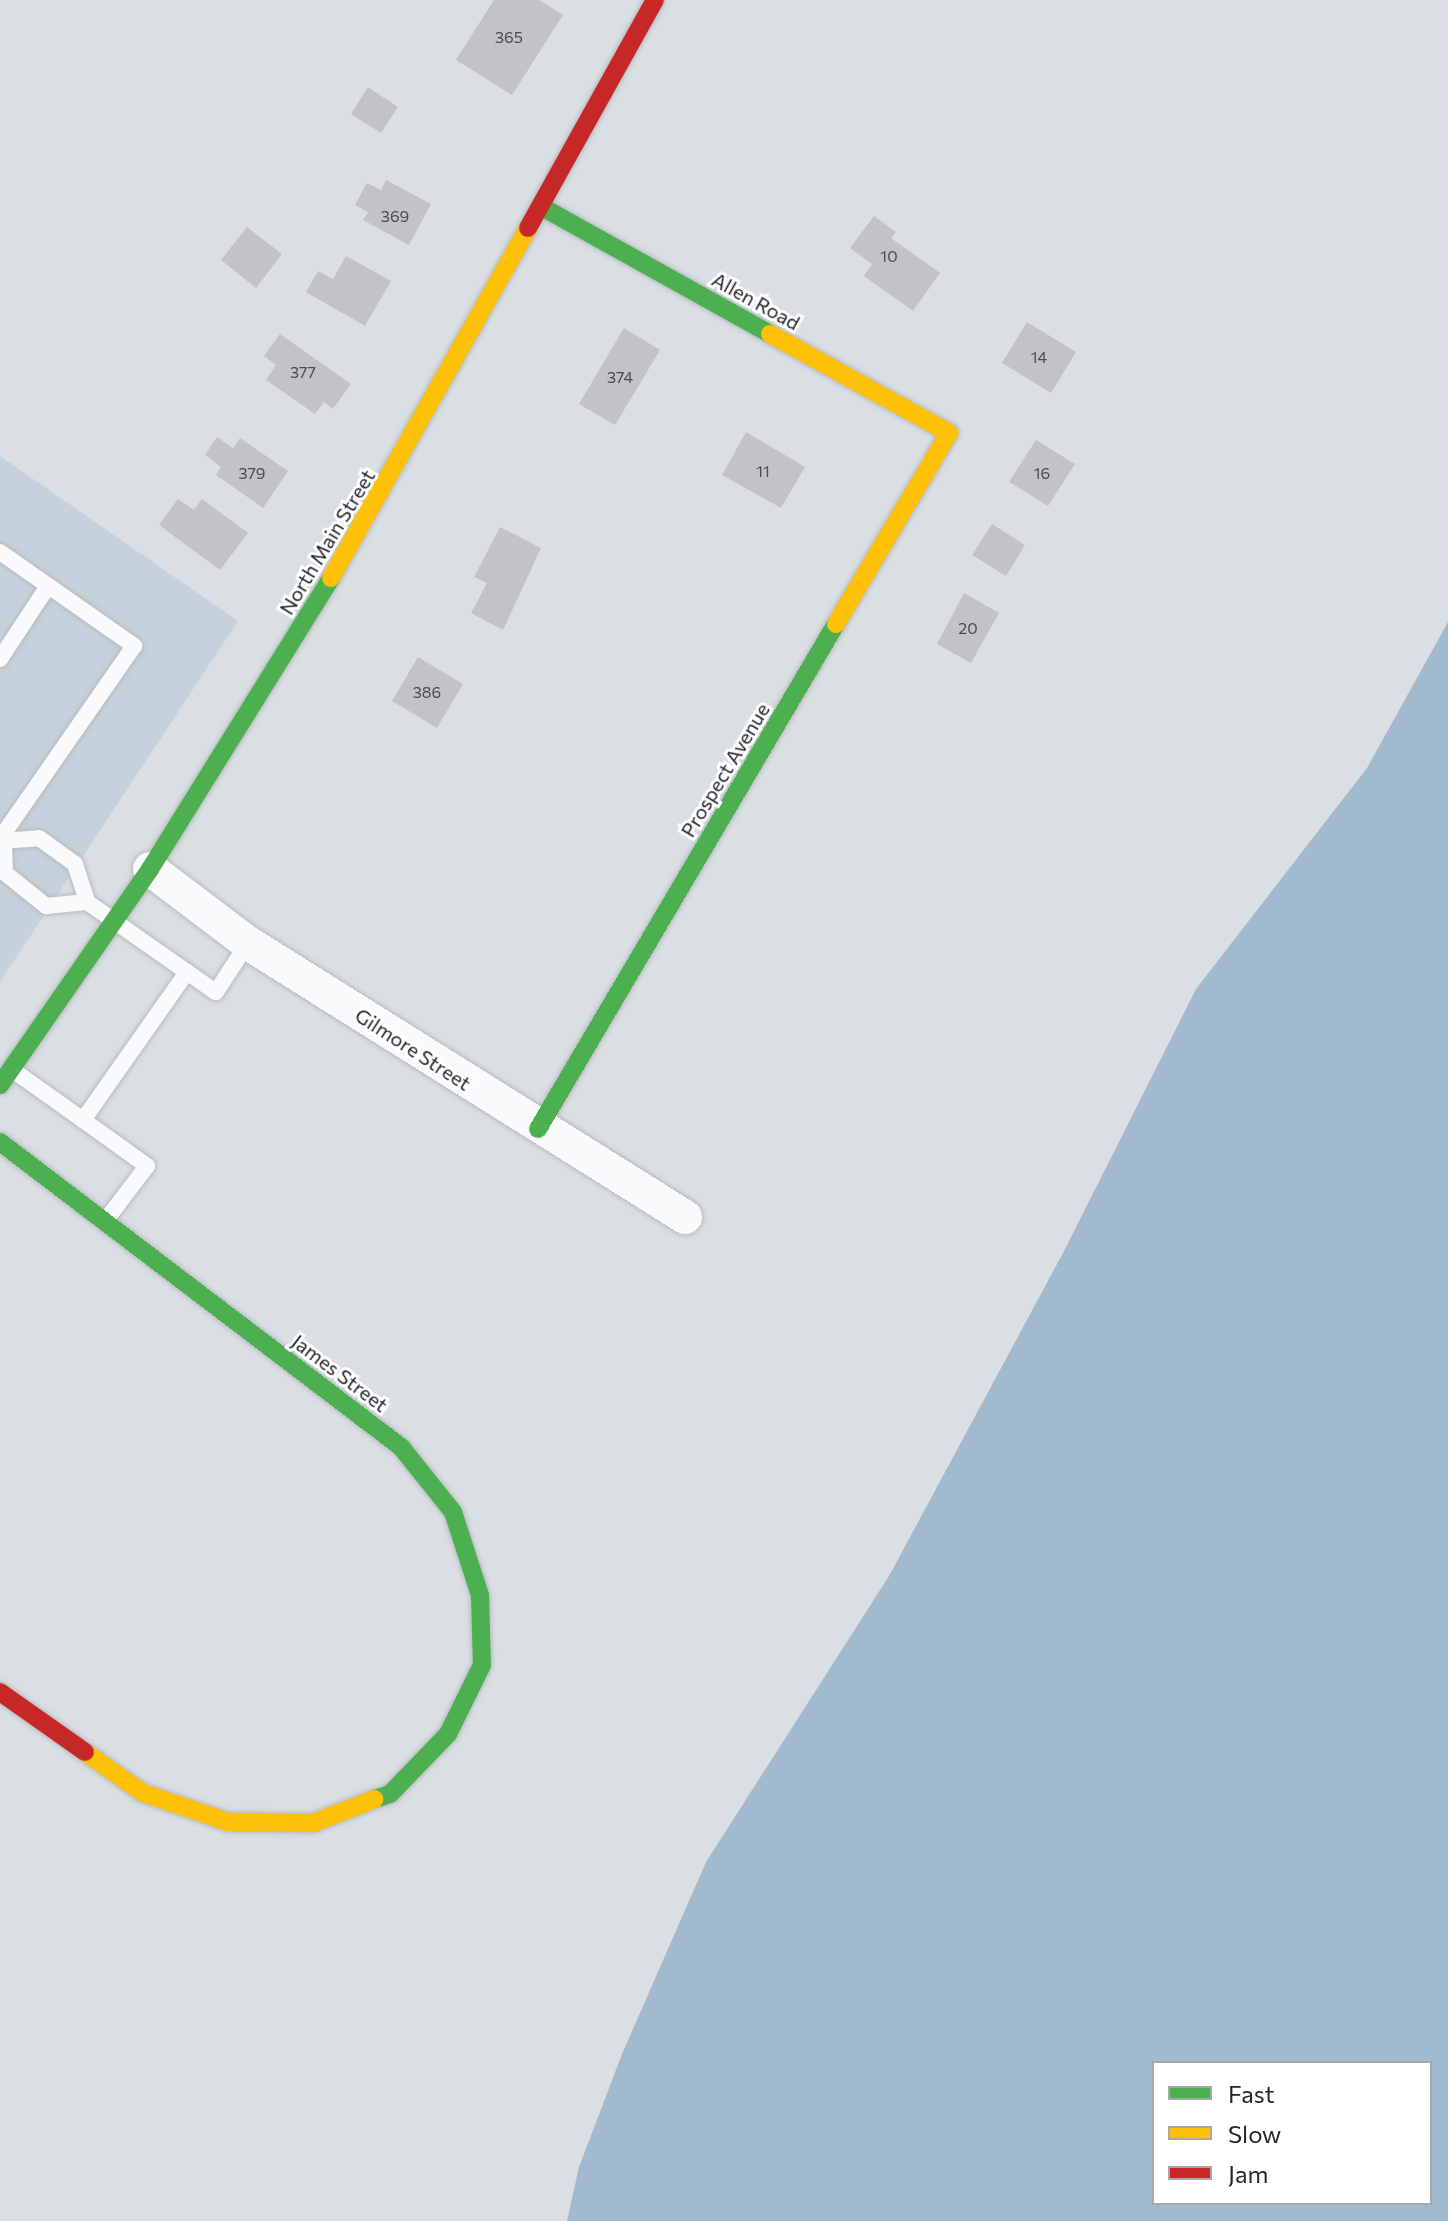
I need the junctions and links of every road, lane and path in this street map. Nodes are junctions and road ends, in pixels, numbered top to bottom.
1 (655, 0) edge
2 (542, 207) junction
3 (949, 433) joint
4 (0, 552) edge
5 (48, 586) junction
6 (0, 659) edge
7 (1, 841) edge
8 (150, 869) junction
9 (87, 902) junction
10 (114, 920) junction
11 (248, 943) junction
12 (187, 972) junction
13 (11, 1069) junction
14 (0, 1085) edge
15 (83, 1120) junction
16 (538, 1129) junction
17 (0, 1142) edge
18 (685, 1217) dead end
19 (105, 1222) junction
20 (0, 1692) edge

1 - 2 street, North Main Street
2 - 3 street, Allen Road
2 - 8 street, North Main Street
3 - 16 street, Prospect Avenue
4 - 5 lane
5 - 6 lane
5 - 7 lane
7 - 9 lane
7 - 9 lane
8 - 10 street, North Main Street
8 - 11 street, Gilmore Street
9 - 10 lane
10 - 12 lane
10 - 13 street, North Main Street
11 - 12 lane
11 - 16 street, Gilmore Street
12 - 15 lane
13 - 14 street, North Main Street
13 - 15 lane
15 - 19 lane
16 - 18 street, Gilmore Street
17 - 19 street, James Street
19 - 20 street, James Street

